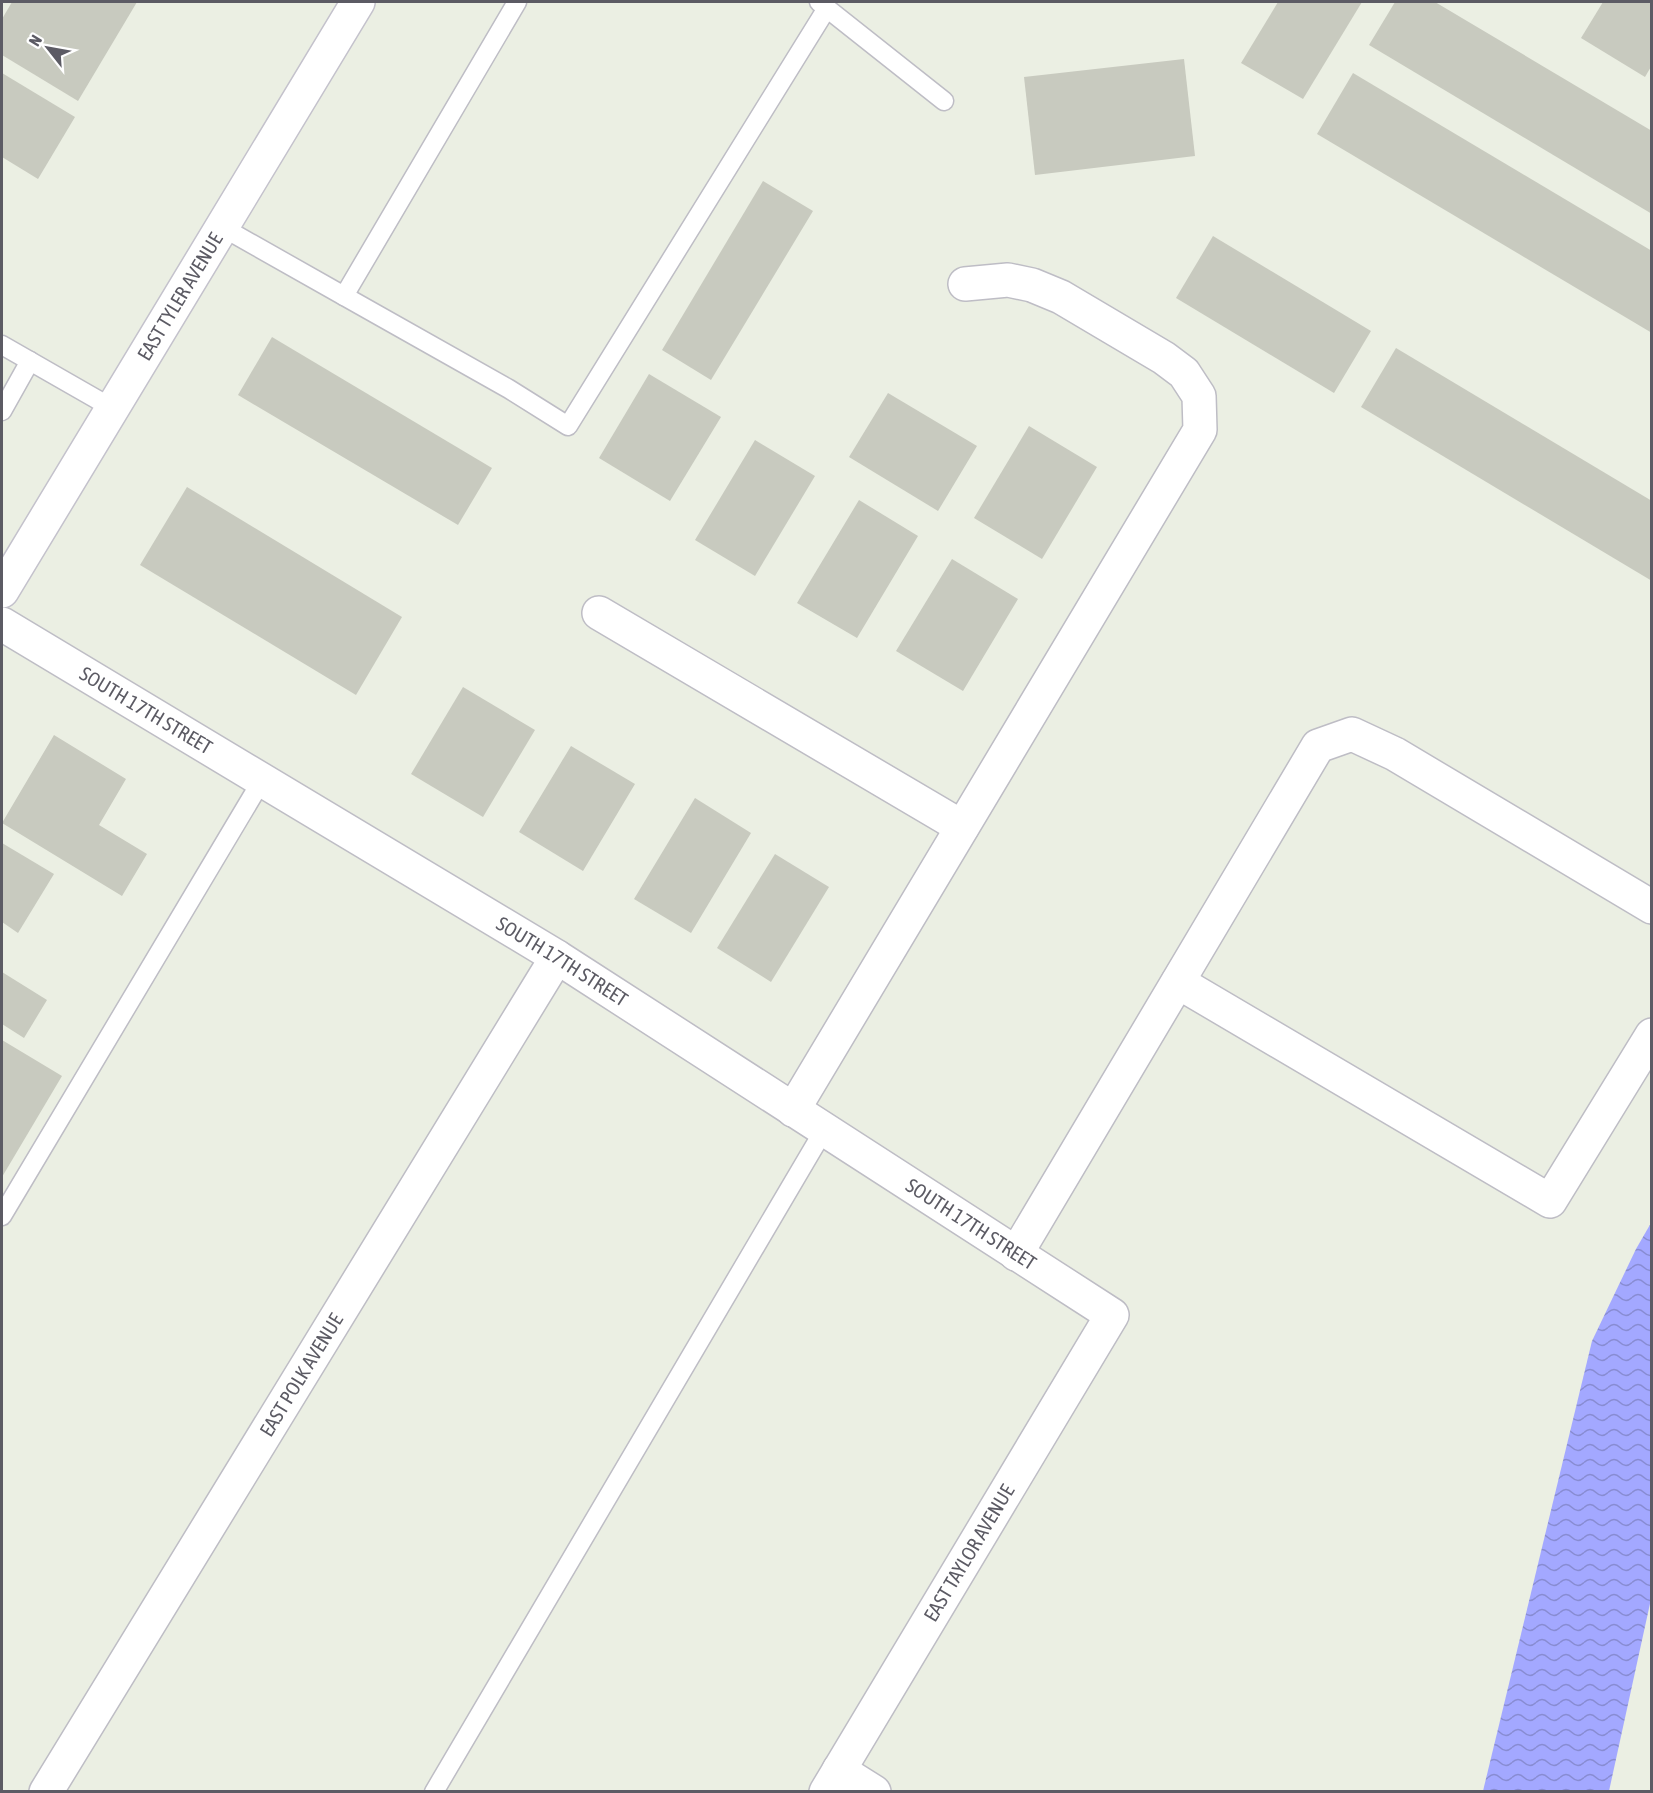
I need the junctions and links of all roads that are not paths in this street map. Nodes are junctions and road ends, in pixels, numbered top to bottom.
1 (358, 2) edge
2 (517, 2) edge
3 (822, 5) edge
4 (944, 101) dead end
5 (222, 227) junction
6 (965, 284) dead end
7 (344, 296) junction
8 (2, 345) edge
9 (30, 361) junction
10 (112, 408) junction
11 (2, 411) edge
12 (2, 591) edge
13 (599, 613) dead end
14 (2, 624) edge
15 (262, 780) junction
16 (962, 827) junction
17 (1652, 907) edge
18 (557, 957) junction
19 (1178, 982) junction
20 (1652, 1035) edge
21 (793, 1110) junction
22 (824, 1130) junction
23 (2, 1216) edge
24 (1016, 1254) junction
25 (1112, 1315) joint
26 (832, 1781) edge
27 (46, 1791) edge
28 (434, 1791) edge
29 (874, 1791) edge

1 - 5 street, EAST TYLER AVENUE
2 - 7 lane
3 - 4 lane
3 - 7 lane
5 - 7 lane
5 - 10 street, EAST TYLER AVENUE
6 - 16 street
8 - 9 lane
9 - 10 lane
9 - 11 lane
10 - 12 street, EAST TYLER AVENUE
13 - 16 street
14 - 15 street, SOUTH 17TH STREET
15 - 18 street, SOUTH 17TH STREET
15 - 23 lane
16 - 21 street
17 - 19 street
18 - 21 street, SOUTH 17TH STREET
18 - 27 street, EAST POLK AVENUE
19 - 20 street
19 - 24 street
21 - 22 street, SOUTH 17TH STREET
22 - 24 street, SOUTH 17TH STREET
22 - 28 lane
24 - 25 street, SOUTH 17TH STREET
25 - 26 street, EAST TAYLOR AVENUE
26 - 29 street

